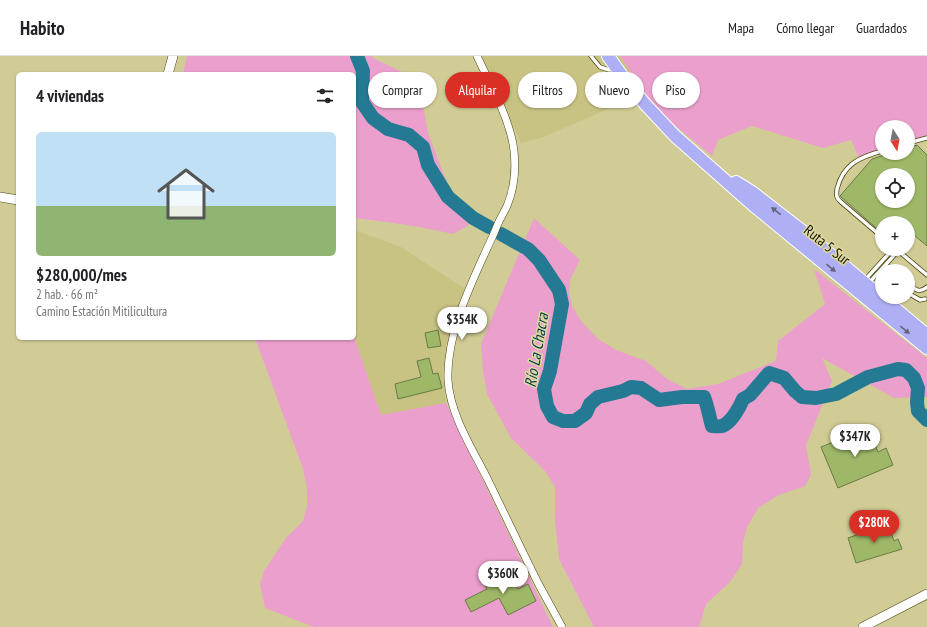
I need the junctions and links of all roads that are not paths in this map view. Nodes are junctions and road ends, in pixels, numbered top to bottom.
1 (173, 56) edge
2 (477, 56) edge
3 (591, 56) edge
4 (608, 56) edge
5 (616, 67) junction
6 (169, 72) edge
7 (927, 138) edge
8 (915, 141) edge
9 (875, 153) edge
10 (0, 197) edge
11 (16, 200) edge
12 (875, 231) edge
13 (888, 256) edge
14 (904, 256) edge
15 (927, 275) edge
16 (875, 276) edge
17 (864, 287) junction
18 (927, 287) edge
19 (875, 290) edge
20 (916, 291) joint
21 (915, 297) edge
22 (926, 299) edge
23 (880, 304) edge
24 (893, 304) edge
25 (883, 311) junction
26 (927, 335) edge
27 (927, 348) edge
28 (927, 594) edge
29 (562, 627) edge
30 (863, 627) edge

1 - 6 street
2 - 29 street
3 - 5 lane
4 - 5 highway, Ruta 5 Sur
5 - 17 highway, Ruta 5 Sur
7 - 8 lane
9 - 12 lane
10 - 11 street
13 - 17 lane
14 - 15 lane
16 - 17 lane
17 - 19 highway, Ruta 5 Sur
17 - 25 highway, Ruta 5 Sur
18 - 20 lane
20 - 22 lane
21 - 22 lane
23 - 25 highway
24 - 26 highway, Ruta 5 Sur
25 -> 27 highway, Ruta 5 Sur
28 - 30 street

